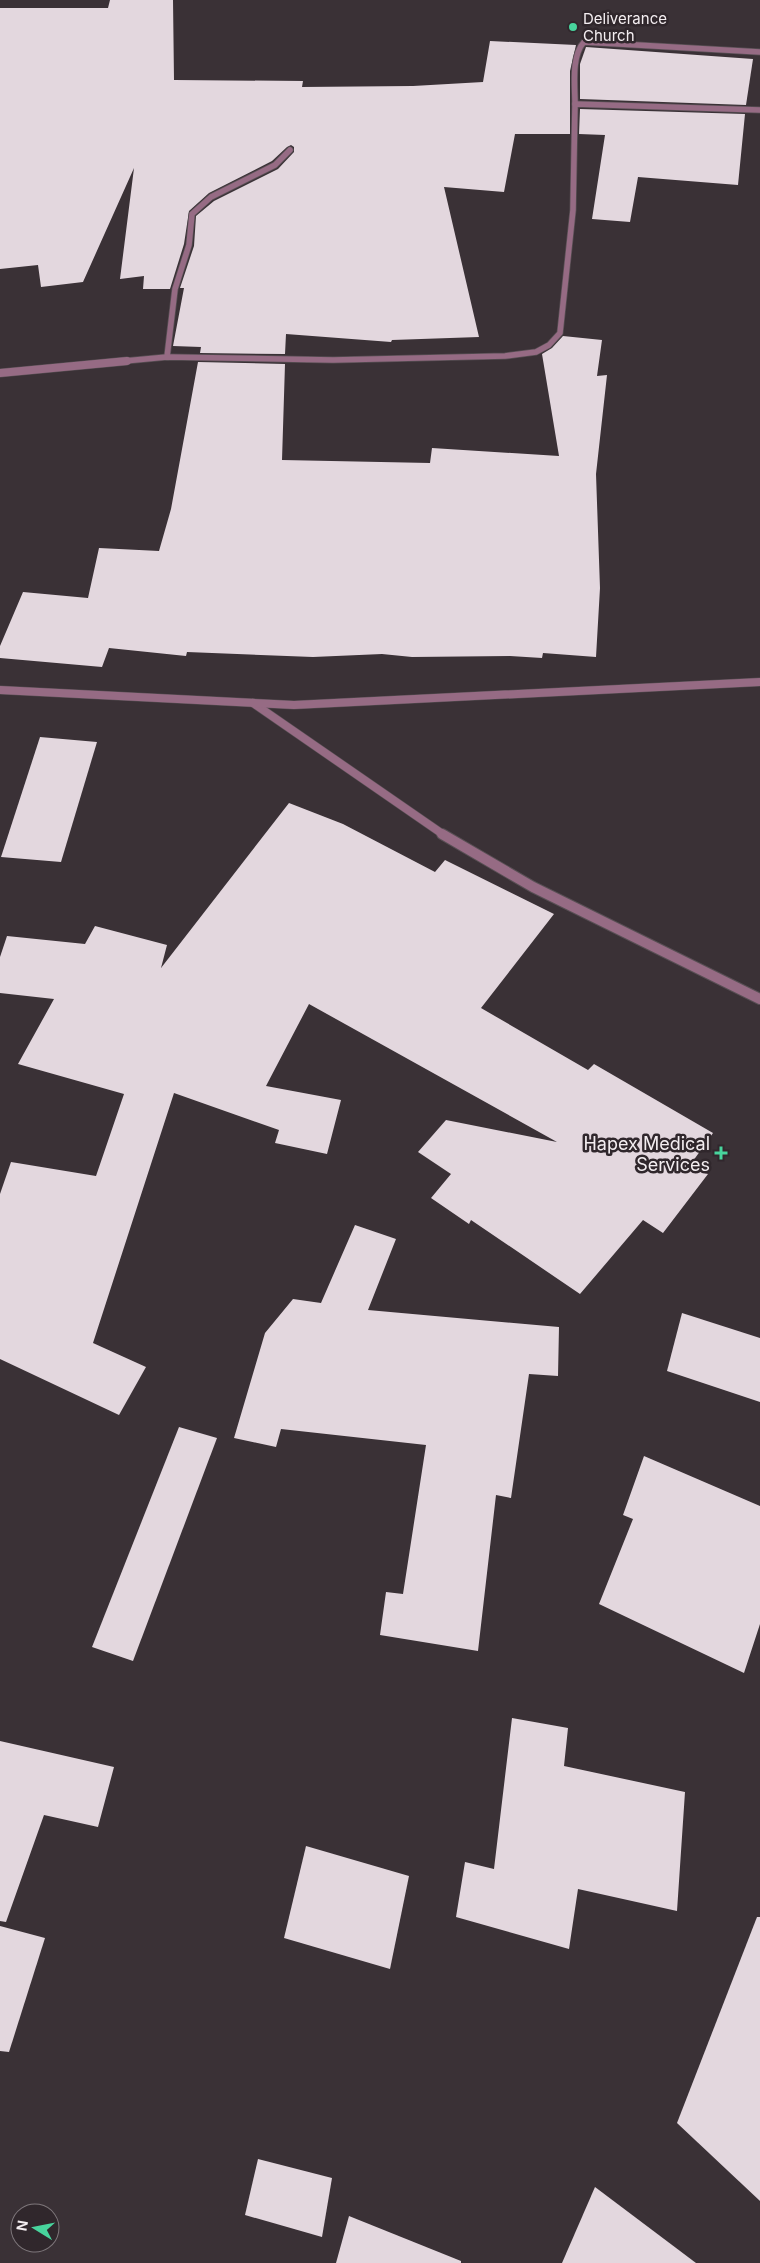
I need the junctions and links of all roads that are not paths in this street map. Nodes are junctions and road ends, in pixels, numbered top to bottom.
1 (760, 52) edge
2 (575, 104) junction
3 (760, 110) edge
4 (290, 150) dead end
5 (167, 357) junction
6 (0, 373) edge
7 (760, 682) edge
8 (0, 690) edge
9 (253, 703) junction
10 (760, 998) edge

1 - 2 street
2 - 3 street
2 - 5 street
4 - 5 street
5 - 6 street
7 - 9 street
8 - 9 street
9 - 10 street

